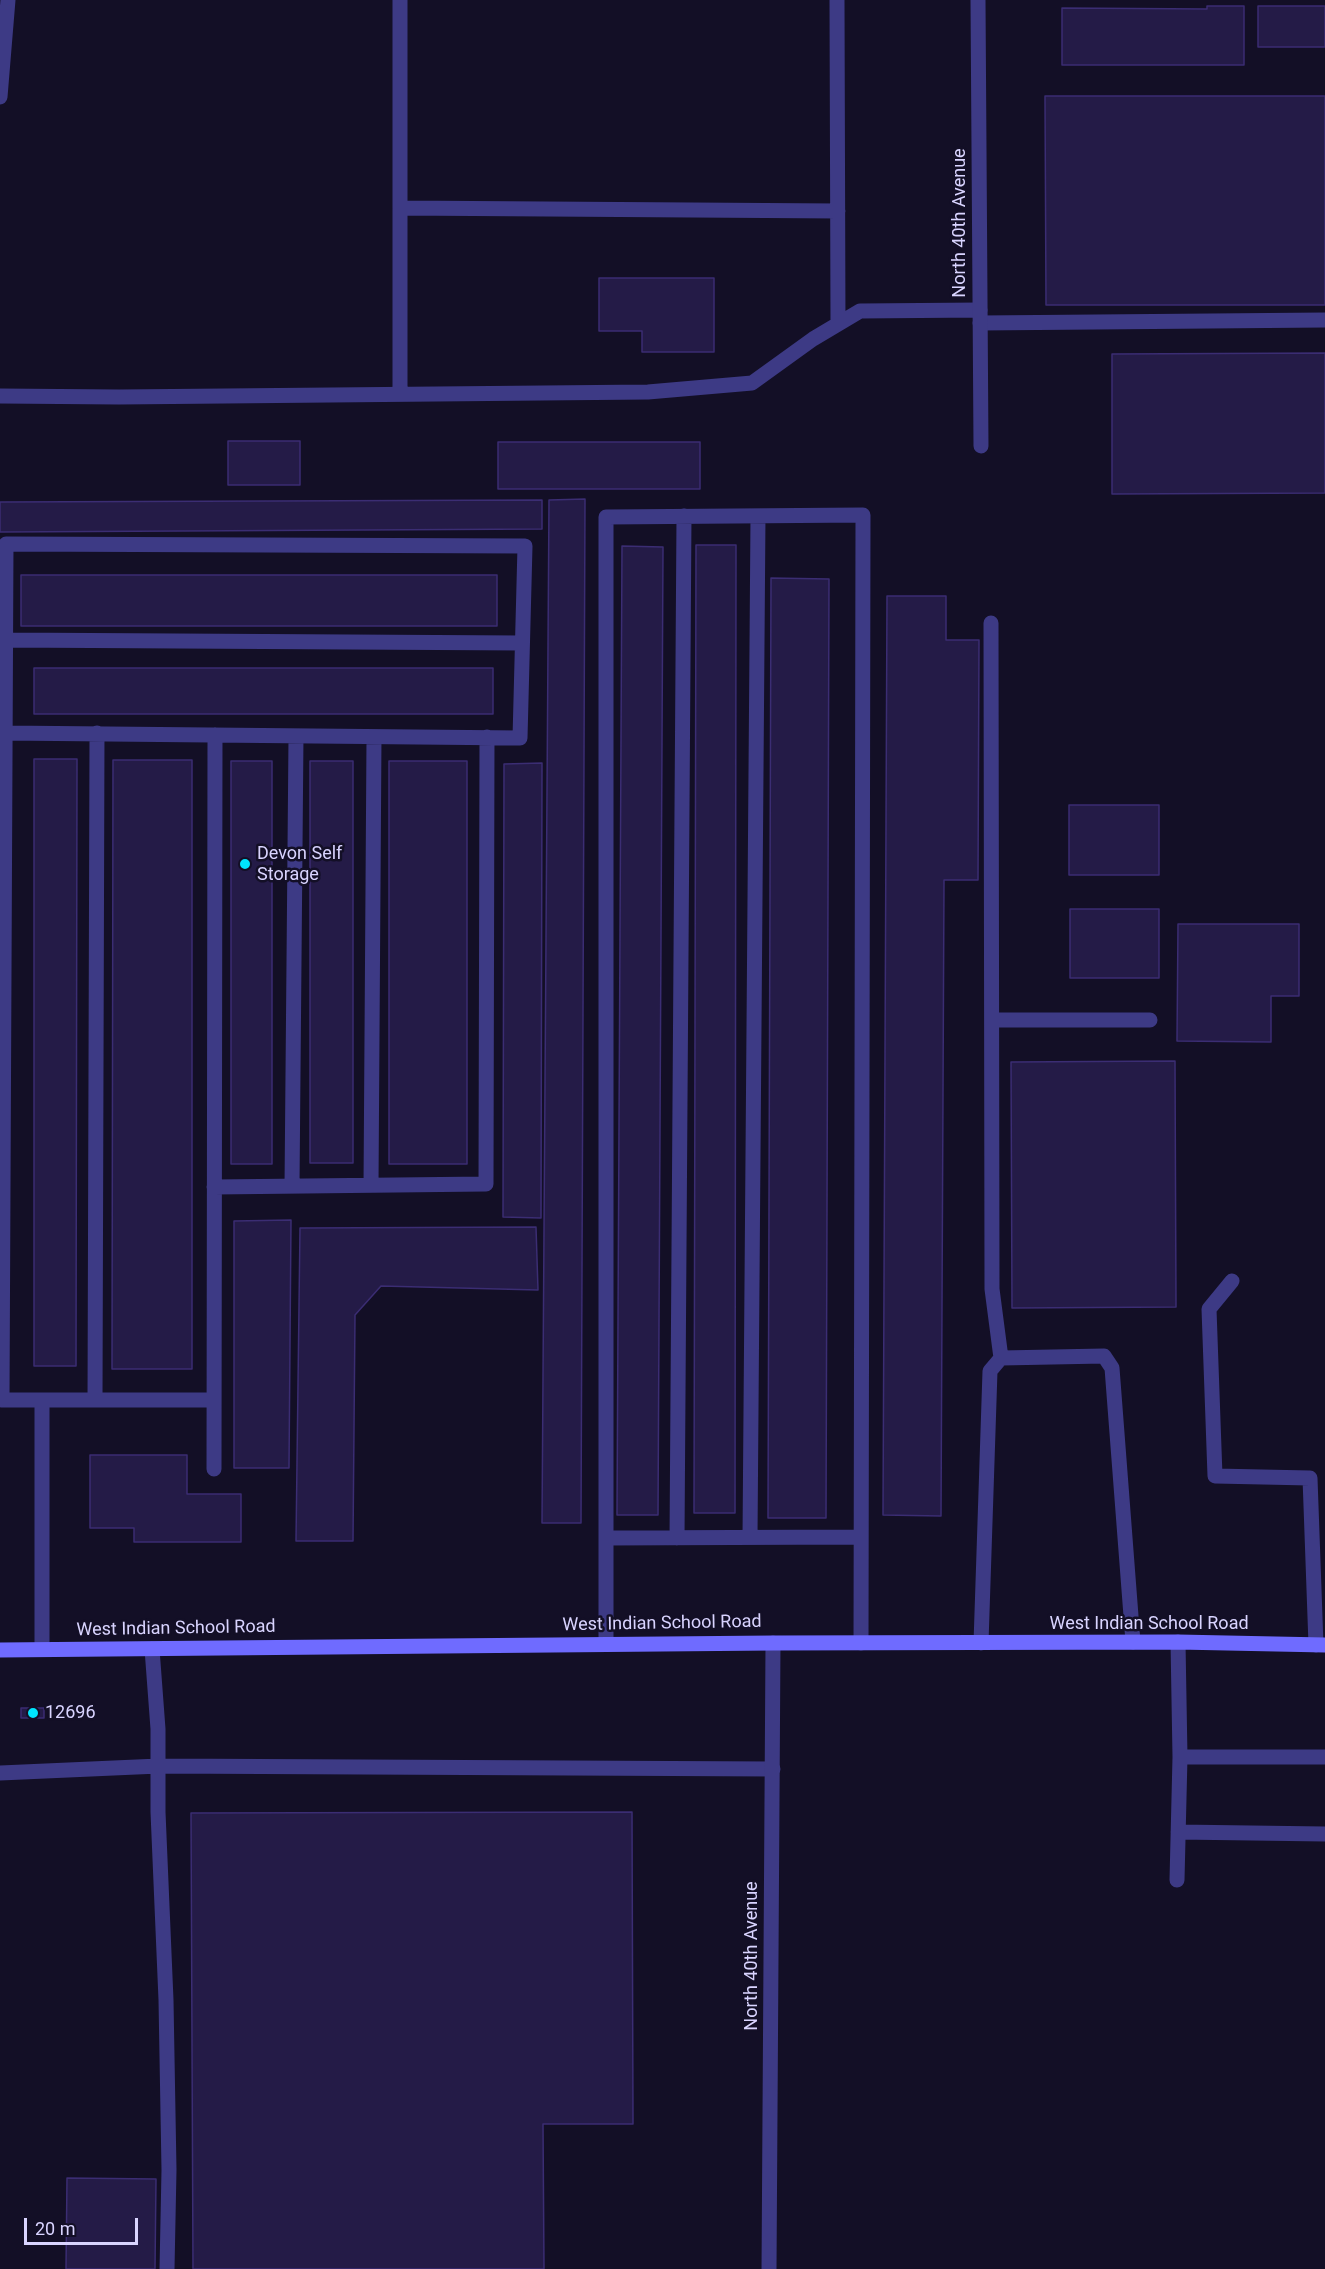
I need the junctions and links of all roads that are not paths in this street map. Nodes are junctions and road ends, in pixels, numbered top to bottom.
1 (8, 0) edge
2 (400, 0) edge
3 (837, 0) edge
4 (978, 0) edge
5 (0, 97) edge
6 (400, 208) junction
7 (838, 211) junction
8 (980, 316) junction
9 (1325, 320) edge
10 (838, 324) junction
11 (400, 394) junction
12 (0, 396) edge
13 (981, 446) dead end
14 (684, 516) junction
15 (758, 516) junction
16 (991, 623) dead end
17 (5, 640) junction
18 (522, 643) junction
19 (3, 664) edge
20 (5, 733) junction
21 (97, 734) junction
22 (215, 735) junction
23 (296, 736) junction
24 (374, 737) junction
25 (487, 737) junction
26 (992, 1020) junction
27 (1150, 1020) dead end
28 (371, 1185) junction
29 (292, 1186) junction
30 (214, 1187) junction
31 (1232, 1281) dead end
32 (1001, 1358) junction
33 (42, 1400) junction
34 (95, 1400) junction
35 (214, 1400) junction
36 (214, 1469) dead end
37 (750, 1537) junction
38 (861, 1537) junction
39 (606, 1538) junction
40 (677, 1538) junction
41 (773, 1642) junction
42 (861, 1642) junction
43 (981, 1642) junction
44 (1133, 1642) junction
45 (1178, 1642) junction
46 (606, 1644) junction
47 (1321, 1645) edge
48 (152, 1649) junction
49 (0, 1650) edge
50 (42, 1650) junction
51 (1180, 1757) junction
52 (1325, 1757) edge
53 (159, 1766) junction
54 (773, 1769) junction
55 (0, 1773) edge
56 (1178, 1832) junction
57 (1325, 1834) edge
58 (1177, 1880) dead end
59 (167, 2269) edge
60 (769, 2269) edge

1 - 5 street
2 - 6 street
3 - 7 street
4 - 8 street, North 40th Avenue
6 - 7 street
6 - 11 street
7 - 10 street
8 - 9 street
8 - 10 street
8 - 13 street, North 40th Avenue
10 - 11 street
11 - 12 street
14 - 15 street
14 - 39 street
14 - 40 street
15 - 37 street
15 - 38 street
16 - 26 street
17 - 18 street
17 - 18 street
17 - 19 street
18 - 25 street
19 - 20 street
20 - 21 street
20 - 33 street
21 - 22 street
21 - 34 street
22 - 23 street
22 - 30 street
23 - 24 street
23 - 29 street
24 - 25 street
24 - 28 street
25 - 28 street
26 - 27 street
26 - 32 street
28 - 29 street
29 - 30 street
30 - 35 street
31 - 47 street
32 - 43 street
32 - 44 street
33 - 34 street
33 - 50 street
34 - 35 street
35 - 36 street
37 - 38 street
37 - 40 street
38 - 42 street
39 - 40 street
39 - 46 street
41 - 42 main road, West Indian School Road
41 - 46 main road, West Indian School Road
41 - 54 street, North 40th Avenue
42 - 43 main road, West Indian School Road
43 - 44 main road, West Indian School Road
44 - 45 main road, West Indian School Road
45 - 47 main road, West Indian School Road
45 - 51 street
46 - 48 main road, West Indian School Road
48 - 50 main road, West Indian School Road
48 - 53 street
49 - 50 main road, West Indian School Road
51 - 52 street
51 - 56 street
53 - 54 street
53 - 55 street
53 - 59 street
54 - 60 street, North 40th Avenue
56 - 57 street
56 - 58 street

